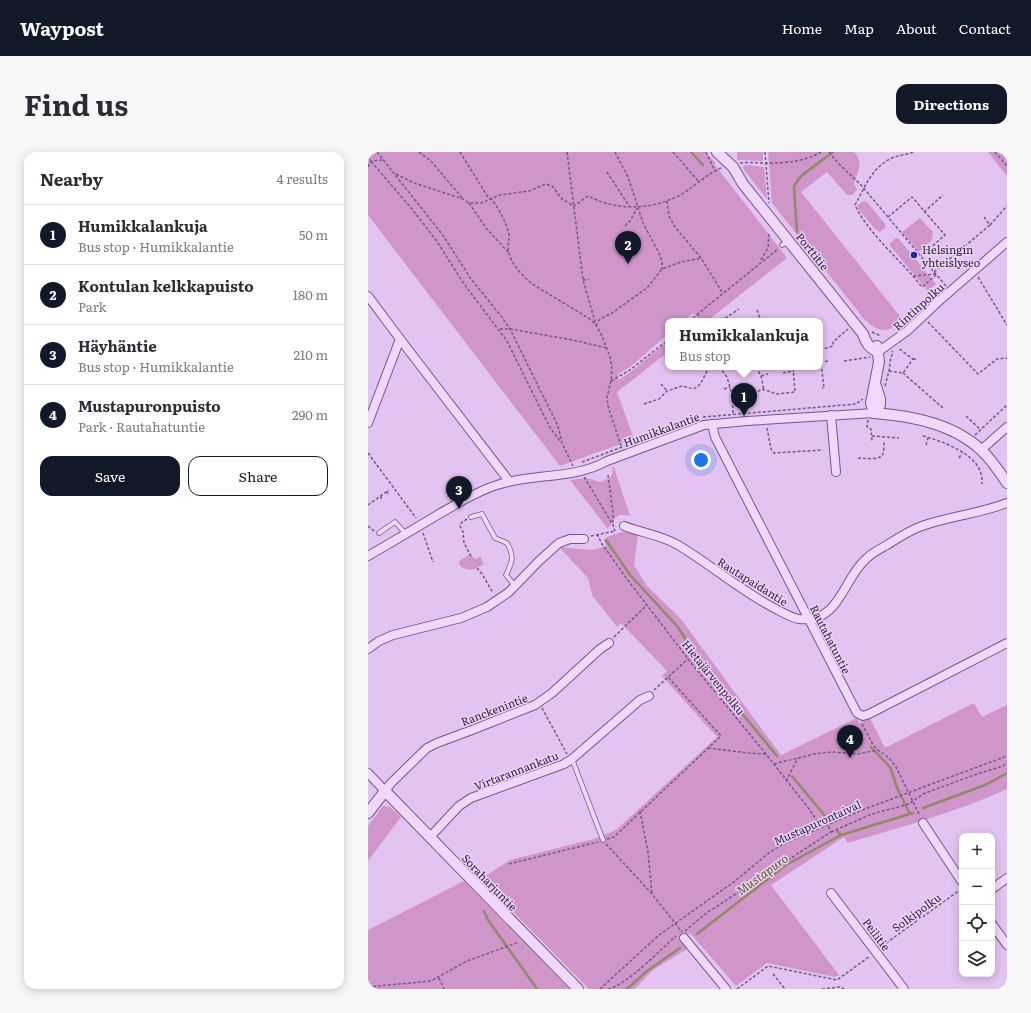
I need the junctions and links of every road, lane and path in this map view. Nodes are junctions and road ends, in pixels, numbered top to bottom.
1 (377, 152) edge
2 (419, 152) edge
3 (460, 152) edge
4 (567, 152) edge
5 (615, 152) edge
6 (673, 152) edge
7 (706, 152) edge
8 (764, 152) edge
9 (821, 152) edge
10 (828, 152) edge
11 (913, 152) edge
12 (995, 152) edge
13 (719, 154) edge
14 (368, 158) edge
15 (383, 160) junction
16 (371, 161) junction
17 (765, 163) junction
18 (737, 164) dead end
19 (368, 166) edge
20 (1007, 166) edge
21 (723, 170) dead end
22 (715, 171) junction
23 (607, 172) dead end
24 (394, 173) junction
25 (699, 182) junction
26 (864, 189) junction
27 (943, 195) dead end
28 (463, 199) junction
29 (492, 199) junction
30 (667, 201) junction
31 (469, 203) junction
32 (574, 206) junction
33 (629, 206) junction
34 (637, 206) junction
35 (1007, 206) edge
36 (770, 207) dead end
37 (924, 212) junction
38 (888, 217) junction
39 (984, 217) dead end
40 (990, 225) junction
41 (625, 226) dead end
42 (769, 229) dead end
43 (1007, 242) edge
44 (786, 243) junction
45 (508, 252) junction
46 (920, 256) junction
47 (701, 258) junction
48 (760, 262) junction
49 (662, 269) junction
50 (935, 274) junction
51 (912, 276) junction
52 (977, 276) dead end
53 (589, 278) dead end
54 (583, 280) junction
55 (950, 291) junction
56 (723, 293) junction
57 (368, 296) edge
58 (739, 309) dead end
59 (757, 310) dead end
60 (698, 314) junction
61 (693, 318) edge
62 (697, 318) edge
63 (726, 318) edge
64 (760, 318) edge
65 (927, 321) dead end
66 (596, 325) junction
67 (1007, 325) edge
68 (500, 329) junction
69 (510, 329) junction
70 (848, 329) dead end
71 (400, 339) junction
72 (665, 342) edge
73 (607, 348) junction
74 (898, 348) dead end
75 (823, 349) edge
76 (893, 353) dead end
77 (874, 355) junction
78 (1007, 358) edge
79 (913, 359) junction
80 (918, 360) dead end
81 (830, 361) dead end
82 (844, 361) dead end
83 (823, 362) edge
84 (708, 370) edge
85 (722, 370) edge
86 (758, 370) edge
87 (822, 370) edge
88 (794, 371) joint
89 (889, 371) junction
90 (783, 373) dead end
91 (903, 373) junction
92 (768, 374) dead end
93 (761, 376) junction
94 (911, 377) dead end
95 (909, 380) junction
96 (611, 381) junction
97 (661, 384) dead end
98 (730, 387) junction
99 (822, 388) dead end
100 (925, 388) dead end
101 (724, 389) dead end
102 (764, 390) junction
103 (884, 390) dead end
104 (922, 390) junction
105 (667, 391) junction
106 (732, 394) junction
107 (939, 398) dead end
108 (937, 402) junction
109 (644, 404) dead end
110 (1007, 405) edge
111 (943, 408) dead end
112 (733, 413) dead end
113 (831, 415) junction
114 (871, 415) junction
115 (966, 416) dead end
116 (368, 423) edge
117 (712, 424) junction
118 (766, 425) dead end
119 (1007, 427) edge
120 (980, 430) junction
121 (872, 436) junction
122 (923, 436) dead end
123 (899, 438) dead end
124 (928, 438) junction
125 (979, 438) dead end
126 (872, 441) dead end
127 (884, 441) dead end
128 (562, 443) junction
129 (926, 445) dead end
130 (621, 446) dead end
131 (823, 450) dead end
132 (981, 450) junction
133 (962, 452) junction
134 (368, 454) edge
135 (858, 458) dead end
136 (959, 458) dead end
137 (572, 466) dead end
138 (836, 472) dead end
139 (582, 474) dead end
140 (608, 475) dead end
141 (509, 481) junction
142 (1007, 483) edge
143 (982, 484) dead end
144 (381, 496) junction
145 (388, 496) dead end
146 (382, 501) dead end
147 (372, 503) junction
148 (1007, 504) edge
149 (368, 506) edge
150 (372, 506) dead end
151 (471, 517) joint
152 (418, 521) dead end
153 (613, 525) junction
154 (368, 526) edge
155 (624, 526) joint
156 (422, 531) dead end
157 (615, 531) junction
158 (377, 532) joint
159 (406, 534) junction
160 (597, 534) junction
161 (584, 539) joint
162 (368, 556) edge
163 (472, 558) dead end
164 (433, 562) dead end
165 (477, 568) dead end
166 (515, 586) junction
167 (497, 601) junction
168 (647, 605) junction
169 (808, 619) junction
170 (609, 643) joint
171 (1007, 643) edge
172 (370, 644) edge
173 (688, 659) junction
174 (668, 677) junction
175 (649, 696) joint
176 (539, 703) junction
177 (860, 715) junction
178 (708, 748) junction
179 (878, 750) junction
180 (766, 754) junction
181 (1007, 756) edge
182 (798, 758) junction
183 (572, 759) junction
184 (774, 764) junction
185 (1007, 764) edge
186 (368, 773) edge
187 (786, 781) junction
188 (385, 791) junction
189 (908, 794) junction
190 (913, 800) junction
191 (640, 811) junction
192 (368, 813) edge
193 (923, 823) joint
194 (828, 825) junction
195 (822, 828) junction
196 (831, 832) junction
197 (430, 837) junction
198 (603, 840) junction
199 (509, 864) dead end
200 (959, 877) edge
201 (1007, 878) edge
202 (995, 887) edge
203 (959, 891) edge
204 (831, 893) dead end
205 (652, 894) junction
206 (676, 923) junction
207 (995, 928) edge
208 (684, 938) dead end
209 (523, 940) dead end
210 (1007, 945) edge
211 (878, 950) junction
212 (773, 974) dead end
213 (439, 978) junction
214 (368, 987) edge
215 (444, 989) edge
216 (578, 989) edge
217 (600, 989) edge
218 (608, 989) edge
219 (726, 989) edge
220 (737, 989) edge
221 (785, 989) edge
222 (822, 989) edge
223 (844, 989) edge
224 (904, 989) edge

1 - 15 path
2 - 28 path
3 - 29 path
4 - 32 path
5 - 34 path
6 - 25 path
7 - 22 path
8 - 17 path
9 - 17 path
10 - 26 path
11 - 26 path
12 - 20 path
13 - 44 street, Porttitie
14 - 16 path
15 - 16 path
15 - 24 path
16 - 19 path
16 - 68 path
17 - 18 path
17 - 36 path
21 - 22 path
22 - 25 path
23 - 33 path
24 - 28 path
24 - 69 path
25 - 30 path
26 - 38 path
26 - 51 path
27 - 37 path
28 - 31 path
29 - 31 path
29 - 32 path
29 - 45 path
30 - 34 path
30 - 47 path
31 - 45 path
32 - 33 path
32 - 54 path
33 - 34 path
34 - 41 path
34 - 49 path
35 - 40 path
37 - 38 path
37 - 46 path
38 - 46 path
39 - 40 path
40 - 50 path
42 - 48 path
43 - 55 street, Rintinpolku
44 - 48 path
44 - 77 street, Porttitie
45 - 66 path
46 - 50 path
47 - 49 path
47 - 56 path
48 - 56 path
49 - 66 path
50 - 51 path
50 - 51 path
50 - 55 path
52 - 67 path
53 - 54 path
54 - 66 path
55 - 77 street, Rintinpolku
56 - 60 path
57 - 71 street
58 - 63 path
59 - 64 path
60 - 61 path
60 - 62 path
65 - 78 path
66 - 73 path
68 - 69 path
68 - 128 path
69 - 73 path
69 - 128 path
70 - 75 path
71 - 116 street
71 - 141 street
72 - 96 path
73 - 96 path
74 - 79 path
76 - 89 path
77 - 82 path
77 - 114 street
79 - 80 path
79 - 91 path
81 - 83 path
84 - 105 path
85 - 98 path
86 - 93 path
87 - 99 path
88 - 90 path
88 - 102 path
89 - 91 path
89 - 103 path
91 - 95 path
92 - 93 path
93 - 102 path
94 - 95 path
95 - 104 path
96 - 130 path
97 - 105 path
98 - 101 path
98 - 106 path
100 - 104 path
102 - 106 path
104 - 108 path
105 - 109 path
106 - 112 path
107 - 108 path
108 - 111 path
110 - 120 path
113 - 114 street, Humikkalantie
113 - 117 street, Humikkalantie
113 - 138 street
114 - 121 path
114 - 132 street, Humikkalantie
115 - 120 path
117 - 141 street, Humikkalantie
117 - 169 street, Rautahatuntie
118 - 131 path
119 - 132 street
120 - 125 path
121 - 123 path
121 - 126 path
122 - 124 path
124 - 129 path
124 - 133 path
127 - 135 path
128 - 137 path
132 - 142 street, Humikkalantie
133 - 136 path
133 - 143 path
134 - 152 path
139 - 153 path
140 - 153 path
141 - 159 street, Humikkalantie
144 - 145 path
144 - 146 path
144 - 147 path
147 - 149 path
147 - 150 path
148 - 169 street
151 - 163 path
151 - 166 lane
153 - 157 path
154 - 158 path
155 - 157 path
155 - 169 street, Rautapaidantie
156 - 164 path
157 - 160 path
158 - 159 lane
159 - 162 street, Humikkalantie
160 - 161 path
160 - 168 path, Hietajärvenpolku
161 - 166 street
165 - 167 path
166 - 167 street
167 - 172 street
168 - 170 path
168 - 173 path, Hietajärvenpolku
169 - 177 street, Rautahatuntie
170 - 176 street, Ranckenintie
171 - 177 street
173 - 174 path
173 - 180 path, Hietajärvenpolku
174 - 175 path
174 - 178 path
175 - 183 street, Virtarannankatu
176 - 183 path
176 - 188 street, Ranckenintie
177 - 179 path
178 - 180 path
178 - 191 path
179 - 182 path
179 - 189 path
180 - 184 path, Hietajärvenpolku
181 - 189 path, Mustapurontaival
182 - 184 path
182 - 187 path
183 - 197 street, Virtarannankatu
183 - 198 lane
184 - 187 path, Hietajärvenpolku
185 - 190 path
186 - 188 street
187 - 195 path, Hietajärvenpolku
188 - 192 street
188 - 197 street, Soraharjuntie
189 - 190 path
189 - 194 path, Mustapurontaival
190 - 193 path
190 - 196 path
191 - 198 path
191 - 205 path
193 - 200 street
194 - 195 path, Mustapurontaival
194 - 196 path
195 - 206 path, Mustapurontaival
196 - 218 path
197 - 216 street, Soraharjuntie
198 - 199 path
198 - 205 path
201 - 202 street
203 - 211 path, Solkipolku
204 - 211 street, Peilitie
205 - 206 path
206 - 217 path, Mustapurontaival
207 - 210 street
208 - 219 street
209 - 213 path
211 - 220 path, Solkipolku
211 - 224 street, Peilitie
212 - 221 path
213 - 214 path
213 - 215 path
222 - 223 path

